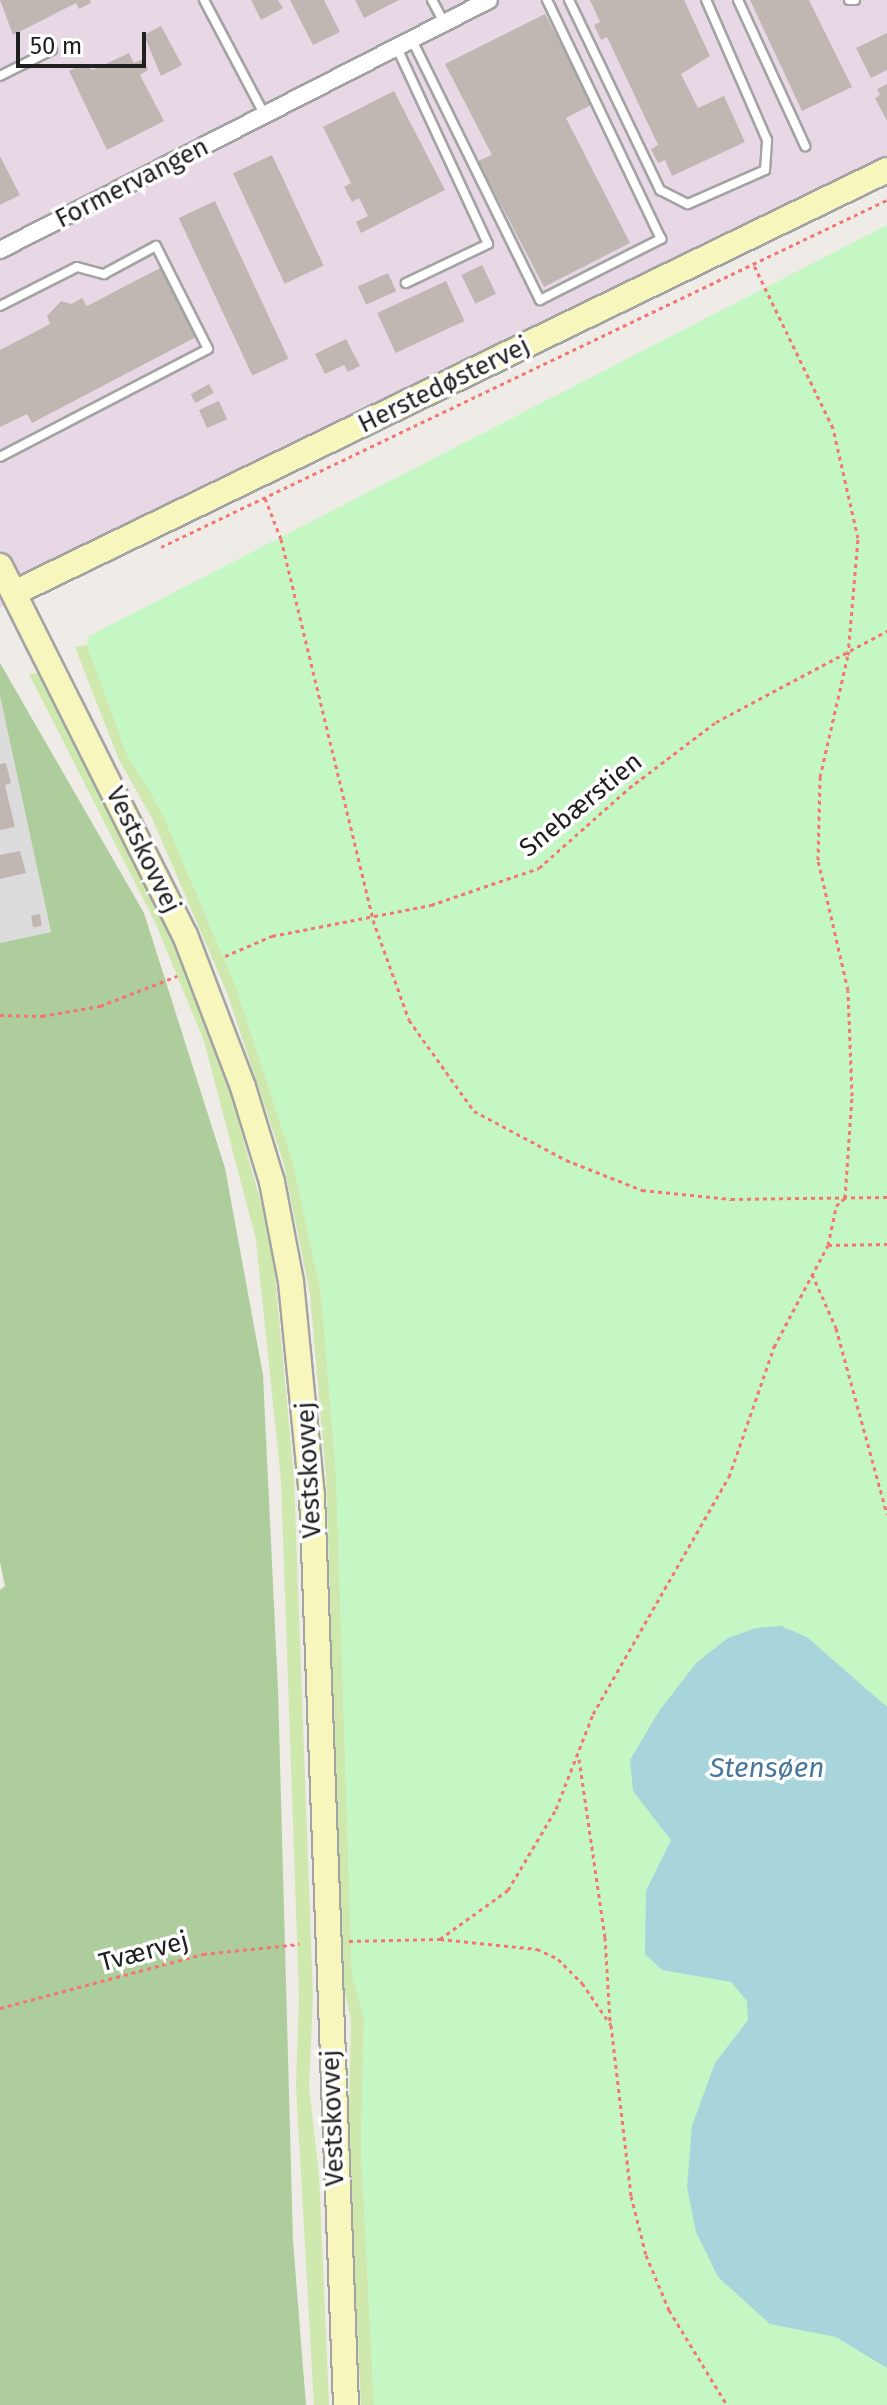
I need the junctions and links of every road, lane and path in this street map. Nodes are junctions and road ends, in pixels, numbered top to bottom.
1 (204, 0) edge
2 (432, 0) edge
3 (489, 0) edge
4 (547, 0) edge
5 (569, 0) edge
6 (706, 0) edge
7 (738, 0) edge
8 (444, 23) junction
9 (404, 43) junction
10 (52, 50) dead end
11 (0, 76) edge
12 (264, 115) junction
13 (805, 146) dead end
14 (887, 170) edge
15 (887, 200) edge
16 (0, 250) edge
17 (754, 265) junction
18 (406, 283) dead end
19 (0, 306) edge
20 (0, 457) edge
21 (265, 498) junction
22 (152, 551) dead end
23 (0, 566) edge
24 (7, 596) edge
25 (887, 631) edge
26 (848, 655) junction
27 (373, 920) junction
28 (225, 956) dead end
29 (177, 976) dead end
30 (0, 1015) edge
31 (887, 1197) edge
32 (845, 1198) junction
33 (887, 1244) edge
34 (828, 1245) junction
35 (811, 1272) junction
36 (887, 1514) edge
37 (579, 1757) junction
38 (440, 1939) junction
39 (349, 1941) dead end
40 (299, 1944) dead end
41 (0, 2008) edge
42 (611, 2025) junction
43 (346, 2405) edge
44 (727, 2405) edge

1 - 12 lane
2 - 8 lane
3 - 8 street, Formervangen
4 - 9 lane
5 - 6 lane
7 - 13 lane
8 - 9 street, Formervangen
9 - 12 street, Formervangen
9 - 18 lane
10 - 11 lane
12 - 16 street, Formervangen
14 - 24 street, Herstedøstervej
15 - 17 path
17 - 21 path
17 - 26 path
19 - 20 lane
21 - 22 path
21 - 27 path
23 - 24 street, Vestskovvej
24 - 43 street, Vestskovvej
25 - 26 path, Snebærstien
26 - 27 path, Snebærstien
26 - 32 path
27 - 28 path, Snebærstien
27 - 32 path
29 - 30 path
31 - 32 path
32 - 34 path
33 - 34 path
34 - 35 path
35 - 36 path
35 - 37 path
37 - 38 path
37 - 42 path
38 - 39 path
38 - 42 path
40 - 41 path, Tværvej
42 - 44 path

